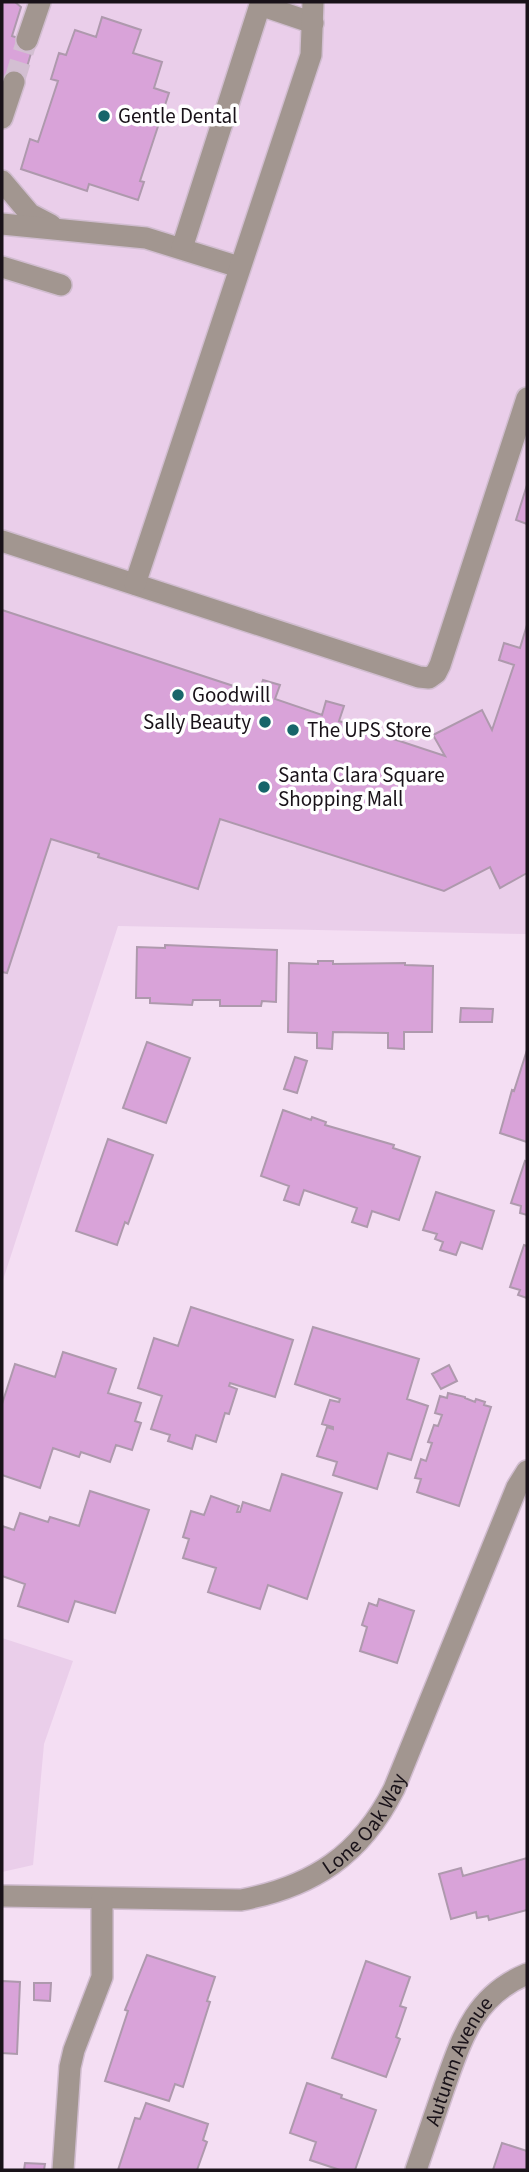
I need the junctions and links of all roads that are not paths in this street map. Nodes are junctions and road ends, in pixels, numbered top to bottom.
1 (40, 2) edge
2 (313, 2) edge
3 (313, 23) junction
4 (27, 40) tunnel mouth
5 (14, 82) tunnel mouth
6 (2, 118) edge
7 (2, 181) edge
8 (2, 224) edge
9 (70, 231) junction
10 (182, 248) junction
11 (2, 267) edge
12 (239, 267) junction
13 (61, 285) dead end
14 (527, 398) edge
15 (2, 541) edge
16 (135, 584) junction
17 (527, 1471) edge
18 (2, 1896) edge
19 (102, 1899) junction
20 (527, 1974) edge
21 (63, 2170) edge
22 (416, 2170) edge

1 - 4 street
2 - 3 street
3 - 10 street
3 - 12 street
5 - 6 street
7 - 9 street
8 - 9 street
9 - 10 street
10 - 12 street
11 - 13 street
12 - 16 street
14 - 16 street
15 - 16 street
17 - 19 street, Lone Oak Way
18 - 19 street, Lone Oak Way
19 - 21 street
20 - 22 street, Autumn Avenue

